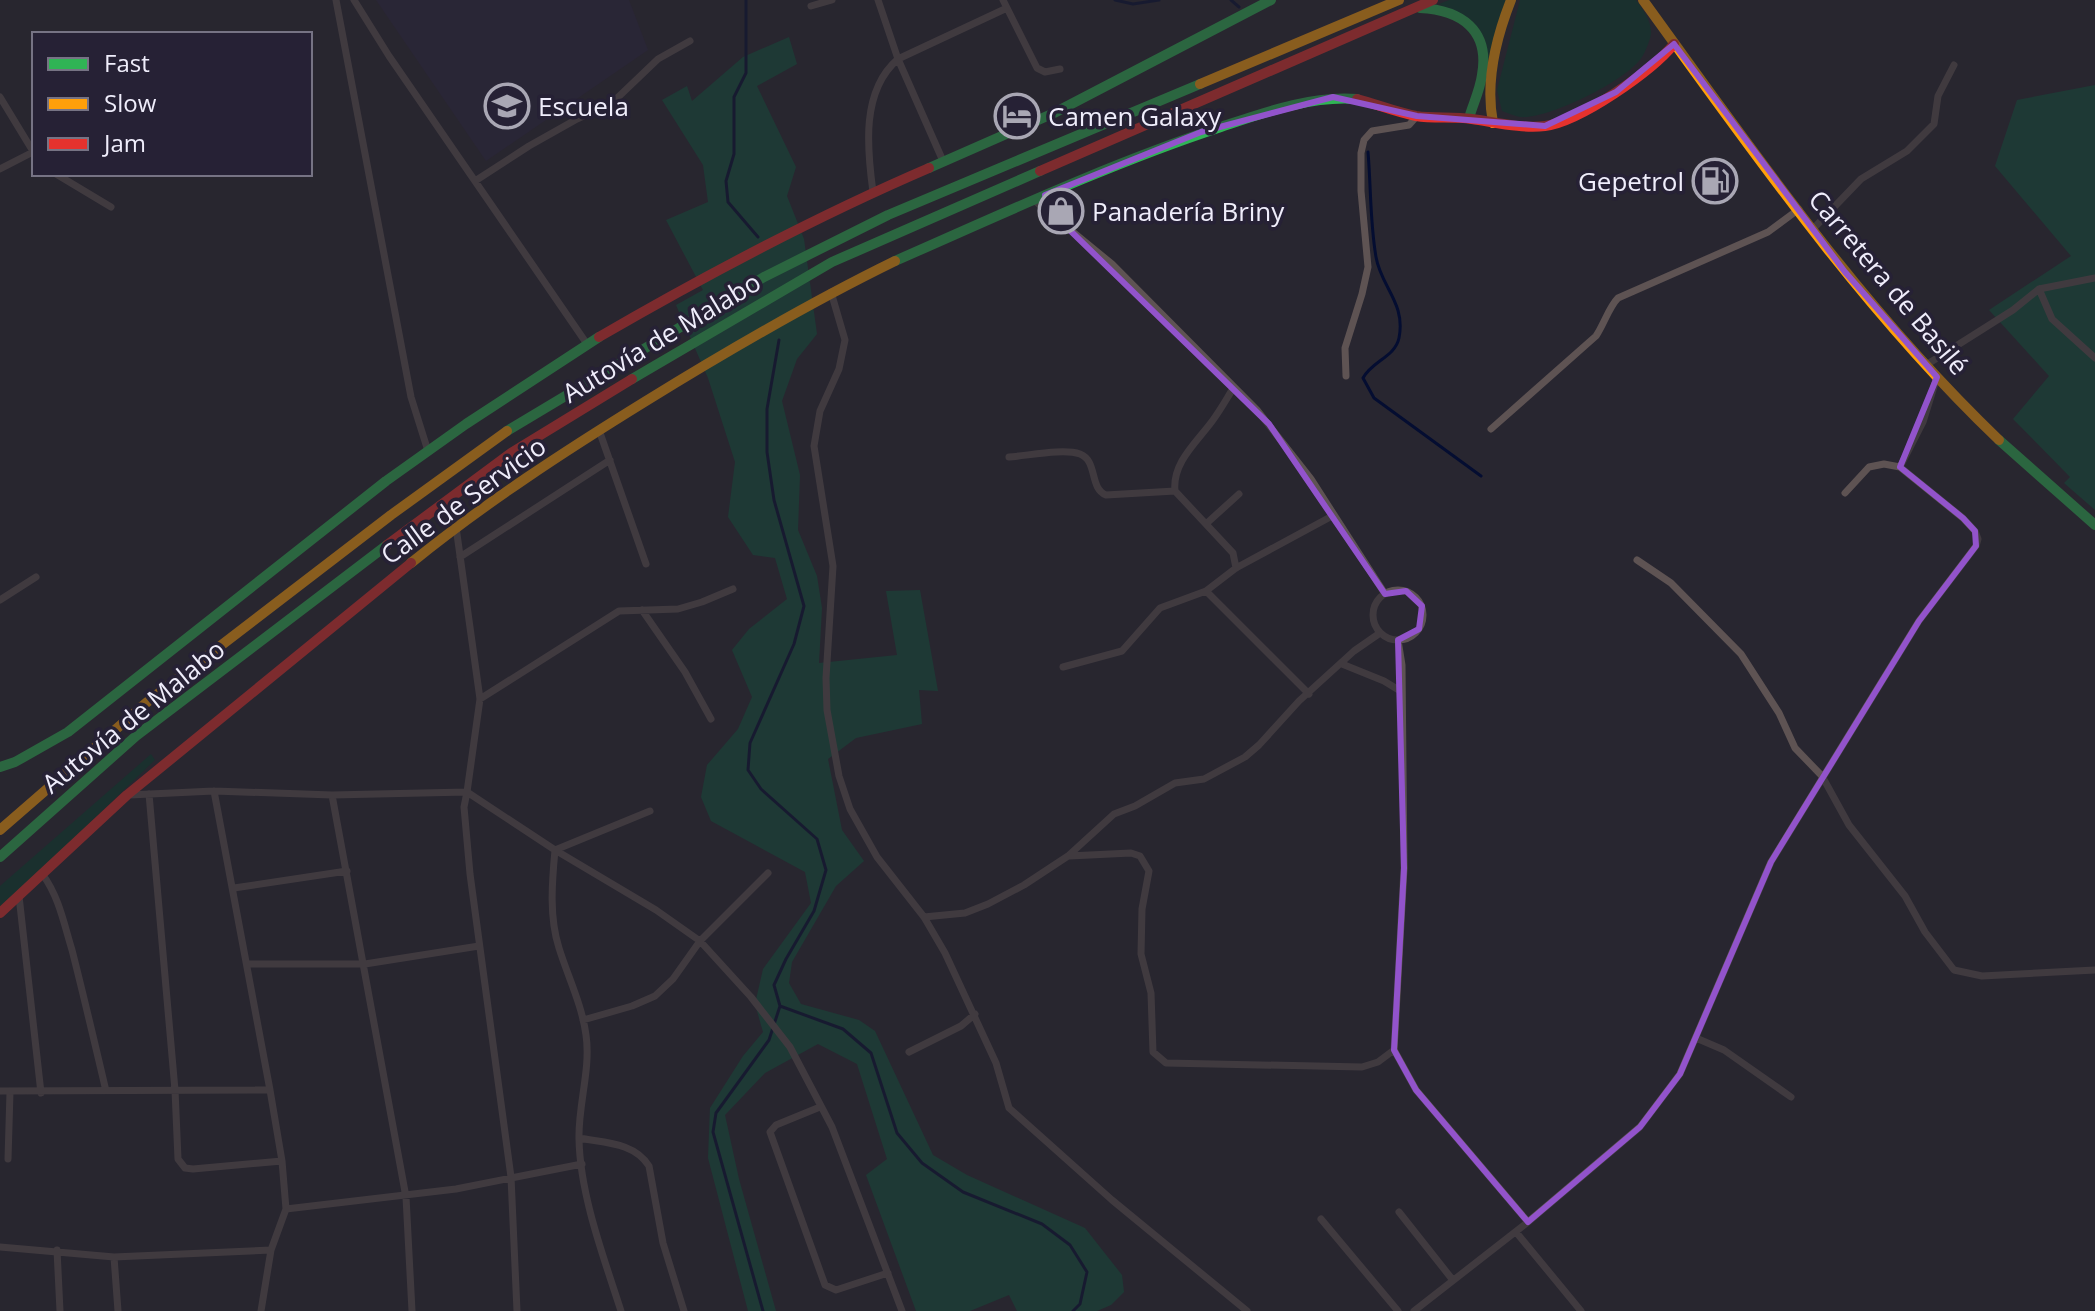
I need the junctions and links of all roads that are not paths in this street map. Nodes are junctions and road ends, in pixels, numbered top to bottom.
1 (336, 0) edge
2 (354, 0) edge
3 (832, 0) edge
4 (878, 0) edge
5 (1271, 0) edge
6 (1399, 0) edge
7 (1433, 0) edge
8 (1511, 0) edge
9 (1643, 0) edge
10 (1005, 4) edge
11 (811, 6) dead end
12 (1415, 8) junction
13 (690, 41) dead end
14 (1674, 44) junction
15 (898, 59) junction
16 (1954, 65) dead end
17 (1060, 69) dead end
18 (0, 97) edge
19 (1417, 116) junction
20 (1469, 118) junction
21 (1493, 123) junction
22 (32, 149) edge
23 (32, 153) edge
24 (943, 161) junction
25 (0, 169) edge
26 (59, 176) edge
27 (475, 181) junction
28 (873, 192) junction
29 (1040, 198) junction
30 (111, 207) dead end
31 (1799, 209) junction
32 (1813, 229) junction
33 (2095, 278) edge
34 (2039, 289) junction
35 (831, 292) junction
36 (587, 344) junction
37 (2095, 358) edge
38 (1926, 365) junction
39 (1346, 376) dead end
40 (1937, 377) junction
41 (1234, 387) junction
42 (1491, 429) dead end
43 (599, 430) junction
44 (428, 451) junction
45 (1009, 457) dead end
46 (610, 460) junction
47 (1900, 467) junction
48 (1175, 491) junction
49 (1845, 493) dead end
50 (1239, 494) dead end
51 (1334, 515) junction
52 (1207, 523) junction
53 (2095, 525) edge
54 (456, 527) junction
55 (460, 557) junction
56 (1637, 560) dead end
57 (646, 564) dead end
58 (1236, 568) junction
59 (36, 577) dead end
60 (733, 589) dead end
61 (1206, 591) junction
62 (1385, 594) junction
63 (0, 600) edge
64 (642, 610) junction
65 (1380, 633) junction
66 (1398, 640) junction
67 (1342, 664) junction
68 (1063, 667) dead end
69 (1402, 692) junction
70 (1309, 694) junction
71 (480, 699) junction
72 (711, 719) dead end
73 (0, 767) edge
74 (1822, 776) junction
75 (214, 791) junction
76 (467, 792) junction
77 (149, 794) junction
78 (127, 795) junction
79 (332, 795) junction
80 (650, 811) dead end
81 (0, 830) edge
82 (555, 850) junction
83 (1068, 856) junction
84 (0, 857) edge
85 (347, 871) junction
86 (768, 873) dead end
87 (43, 875) junction
88 (234, 888) junction
89 (19, 896) junction
90 (0, 913) edge
91 (924, 917) junction
92 (700, 941) junction
93 (479, 946) junction
94 (248, 964) junction
95 (365, 964) junction
96 (2095, 970) edge
97 (975, 1014) junction
98 (583, 1020) junction
99 (1696, 1038) junction
100 (1394, 1050) junction
101 (909, 1052) dead end
102 (175, 1090) junction
103 (270, 1090) junction
104 (0, 1091) edge
105 (106, 1091) junction
106 (10, 1092) junction
107 (41, 1093) junction
108 (1791, 1097) dead end
109 (820, 1107) junction
110 (579, 1138) junction
111 (8, 1159) dead end
112 (282, 1161) junction
113 (582, 1164) junction
114 (511, 1177) junction
115 (406, 1197) junction
116 (286, 1209) junction
117 (1399, 1212) dead end
118 (1321, 1219) dead end
119 (1528, 1222) junction
120 (1516, 1232) junction
121 (0, 1247) edge
122 (57, 1250) junction
123 (271, 1250) junction
124 (114, 1257) junction
125 (888, 1273) junction
126 (1452, 1279) junction
127 (60, 1311) edge
128 (118, 1311) edge
129 (261, 1311) edge
130 (412, 1311) edge
131 (517, 1311) edge
132 (621, 1311) edge
133 (684, 1311) edge
134 (902, 1311) edge
135 (1247, 1311) edge
136 (1398, 1311) edge
137 (1414, 1311) edge
138 (1581, 1311) edge

1 - 44 street
2 - 27 street
3 - 11 street
4 - 15 street
5 - 24 main road
6 - 81 main road, Autovía de Malabo
7 - 12 main road, Autovía de Malabo
8 - 21 main road
9 - 14 main road, Carretera de Basilé
10 - 15 street
10 - 17 street
12 - 20 main road
12 - 84 main road, Autovía de Malabo
13 - 27 street
14 - 21 main road, Calle de Servicio
14 - 31 main road, Carretera de Basilé
15 - 24 street
15 - 28 street
16 - 32 street
18 - 22 street
19 - 20 main road, Calle de Servicio
19 - 29 main road, Calle de Servicio
19 - 39 street
20 - 21 main road, Calle de Servicio
23 - 25 street
24 - 28 main road
26 - 30 street
27 - 36 street
28 - 36 main road
29 - 35 main road, Calle de Servicio
29 - 41 street
31 - 32 main road, Carretera de Basilé
31 - 42 street
32 - 38 main road, Carretera de Basilé
33 - 34 street
34 - 37 street
34 - 38 street
35 - 43 main road, Calle de Servicio
35 - 91 street
36 - 44 main road
38 - 40 main road, Carretera de Basilé
40 - 47 street
40 - 53 main road, Carretera de Basilé
41 - 48 street
41 - 51 street
43 - 46 street
43 - 54 main road, Calle de Servicio
44 - 73 main road
45 - 48 street
46 - 55 street
46 - 57 street
47 - 49 street
47 - 74 street
48 - 52 street
50 - 52 street
51 - 58 street
51 - 62 street
52 - 58 street
54 - 55 street
54 - 78 main road, Calle de Servicio
55 - 71 street
56 - 74 street
58 - 61 street
59 - 63 street
60 - 64 street
61 - 68 street
61 - 70 street
62 - 65 street
62 - 66 street
64 - 71 street
64 - 72 street
65 - 66 street
65 - 67 street
66 - 69 street
67 - 69 street
67 - 70 street
69 - 100 street
70 - 83 street
71 - 76 street
74 - 96 street
74 - 99 street
75 - 77 street
75 - 79 street
75 - 88 street
76 - 79 street
76 - 82 street
76 - 93 street
77 - 78 street
77 - 102 street
78 - 87 main road, Calle de Servicio
79 - 85 street
80 - 82 street
82 - 92 street
82 - 98 street
83 - 91 street
83 - 100 street
85 - 88 street
85 - 95 street
86 - 92 street
87 - 89 main road, Calle de Servicio
87 - 105 street
88 - 94 street
89 - 90 main road, Calle de Servicio
89 - 107 street
91 - 97 street
92 - 98 street
92 - 109 street
93 - 95 street
93 - 114 street
94 - 95 street
94 - 103 street
95 - 115 street
97 - 101 street
97 - 135 street
98 - 110 street
99 - 108 street
99 - 119 street
100 - 119 street
102 - 103 street
102 - 105 street
102 - 112 street
103 - 112 street
104 - 106 street
105 - 107 street
106 - 107 street
106 - 111 street
109 - 125 street
109 - 125 street
110 - 113 street
110 - 133 street
112 - 116 street
113 - 114 street
113 - 132 street
114 - 115 street
114 - 131 street
115 - 116 street
115 - 130 street
116 - 123 street
117 - 126 street
118 - 136 street
119 - 120 street
120 - 126 street
120 - 138 street
121 - 122 street
122 - 124 street
122 - 127 street
123 - 124 street
123 - 129 street
124 - 128 street
125 - 134 street
126 - 137 street

